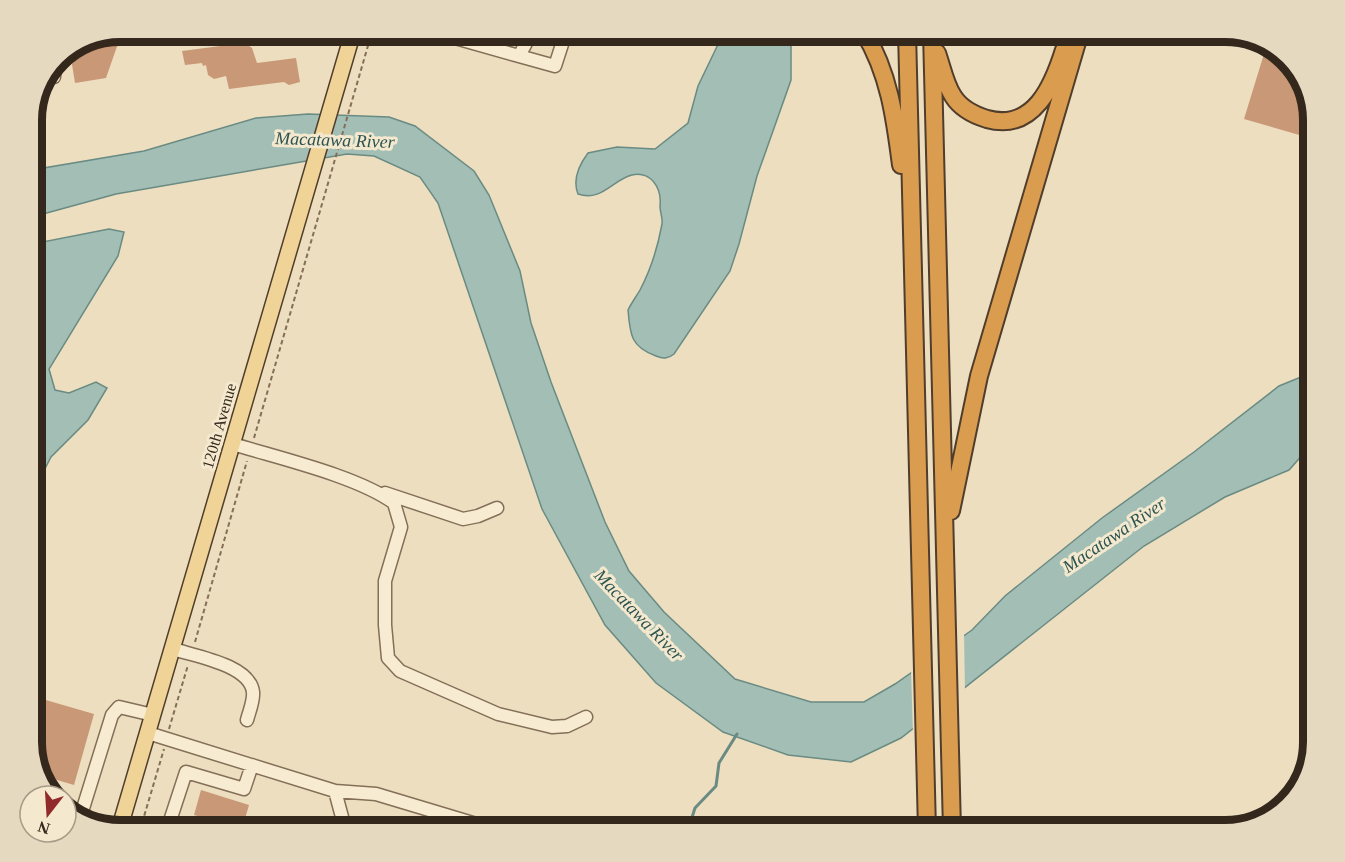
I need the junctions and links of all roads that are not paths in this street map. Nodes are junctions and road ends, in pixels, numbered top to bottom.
1 (349, 42) edge
2 (469, 42) edge
3 (527, 42) edge
4 (563, 42) edge
5 (870, 42) edge
6 (907, 42) edge
7 (932, 42) edge
8 (934, 42) edge
9 (1066, 42) edge
10 (1077, 42) edge
11 (519, 56) junction
12 (912, 249) junction
13 (232, 444) junction
14 (378, 493) junction
15 (497, 508) dead end
16 (945, 544) junction
17 (172, 649) junction
18 (153, 715) junction
19 (586, 717) dead end
20 (247, 720) dead end
21 (148, 733) junction
22 (252, 765) junction
23 (335, 791) junction
24 (82, 810) edge
25 (122, 820) edge
26 (171, 820) edge
27 (341, 820) edge
28 (468, 820) edge
29 (927, 820) edge
30 (952, 820) edge

1 - 13 main road, 120th Avenue
2 - 11 lane
3 - 11 lane
4 - 11 lane
5 - 12 highway
6 - 12 highway
7 - 16 highway
8 - 9 highway
10 - 16 highway
12 - 29 highway
13 - 14 lane
13 - 17 main road, 120th Avenue
14 - 15 lane
14 - 19 lane
16 - 30 highway
17 - 18 main road, 120th Avenue
17 - 20 lane
18 - 21 main road, 120th Avenue
18 - 24 lane
21 - 22 lane
21 - 25 main road, 120th Avenue
22 - 23 lane
22 - 26 lane
23 - 27 lane
23 - 28 lane

